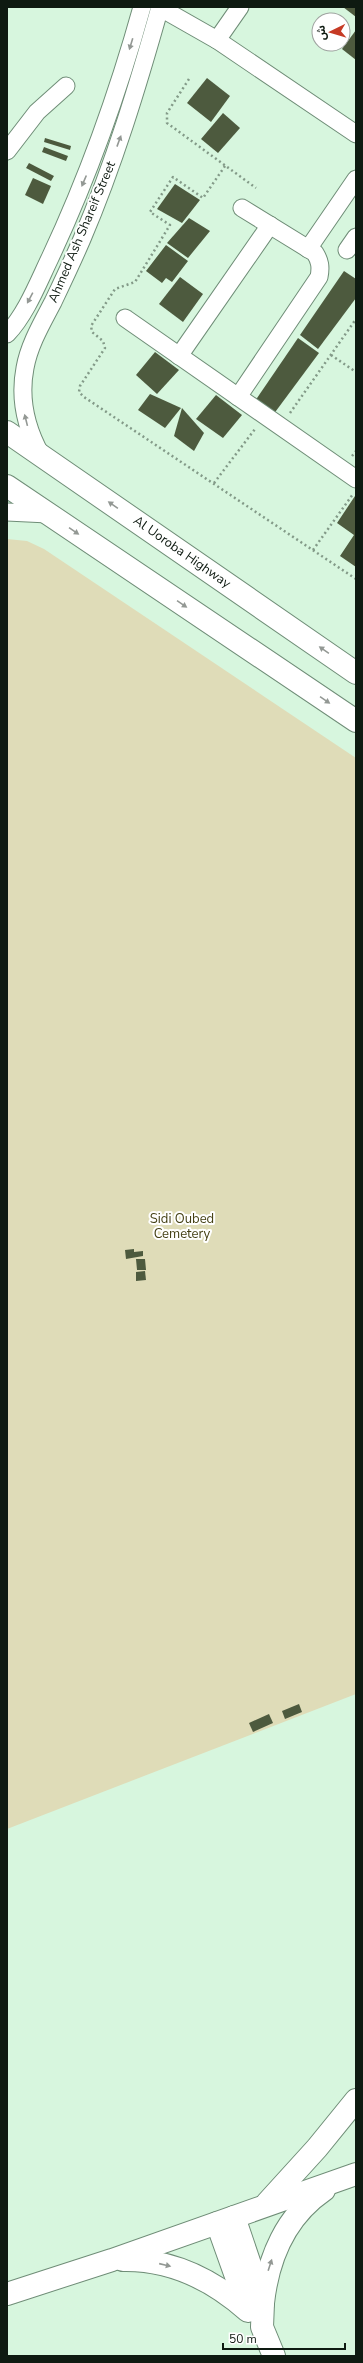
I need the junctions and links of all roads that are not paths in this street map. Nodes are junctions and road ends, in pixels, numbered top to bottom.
1 (142, 7) edge
2 (160, 7) edge
3 (240, 7) edge
4 (217, 40) junction
5 (66, 86) dead end
6 (356, 134) edge
7 (7, 151) edge
8 (353, 188) edge
9 (242, 208) dead end
10 (270, 225) junction
11 (308, 248) junction
12 (125, 318) dead end
13 (7, 334) edge
14 (7, 340) edge
15 (29, 353) junction
16 (179, 356) junction
17 (238, 397) junction
18 (7, 432) edge
19 (41, 455) junction
20 (356, 479) edge
21 (7, 486) edge
22 (7, 512) edge
23 (48, 514) junction
24 (356, 672) edge
25 (356, 721) edge
26 (356, 2100) edge
27 (347, 2177) edge
28 (264, 2206) junction
29 (225, 2220) junction
30 (112, 2260) junction
31 (7, 2294) edge
32 (256, 2307) junction
33 (274, 2356) edge

1 -> 13 street, Ahmed Ash Shareif Street
2 - 4 street
15 -> 2 street, Ahmed Ash Shareif Street
3 - 4 street
4 - 6 street
5 - 7 street
8 - 11 street
9 - 10 street
10 - 11 street
10 - 16 street
11 - 17 street
12 - 16 street
14 - 15 street
19 -> 15 street, Ahmed Ash Shareif Street
16 - 17 street
17 - 20 street
18 - 19 main road, Al Uoroba Highway
24 -> 19 main road, Al Uoroba Highway
21 - 23 main road
22 - 23 street
23 -> 25 main road
26 - 28 main road
27 - 28 main road
32 -> 27 main road
28 - 29 main road
29 - 30 main road
29 - 32 main road
30 - 31 main road
30 -> 32 main road
32 - 33 main road

